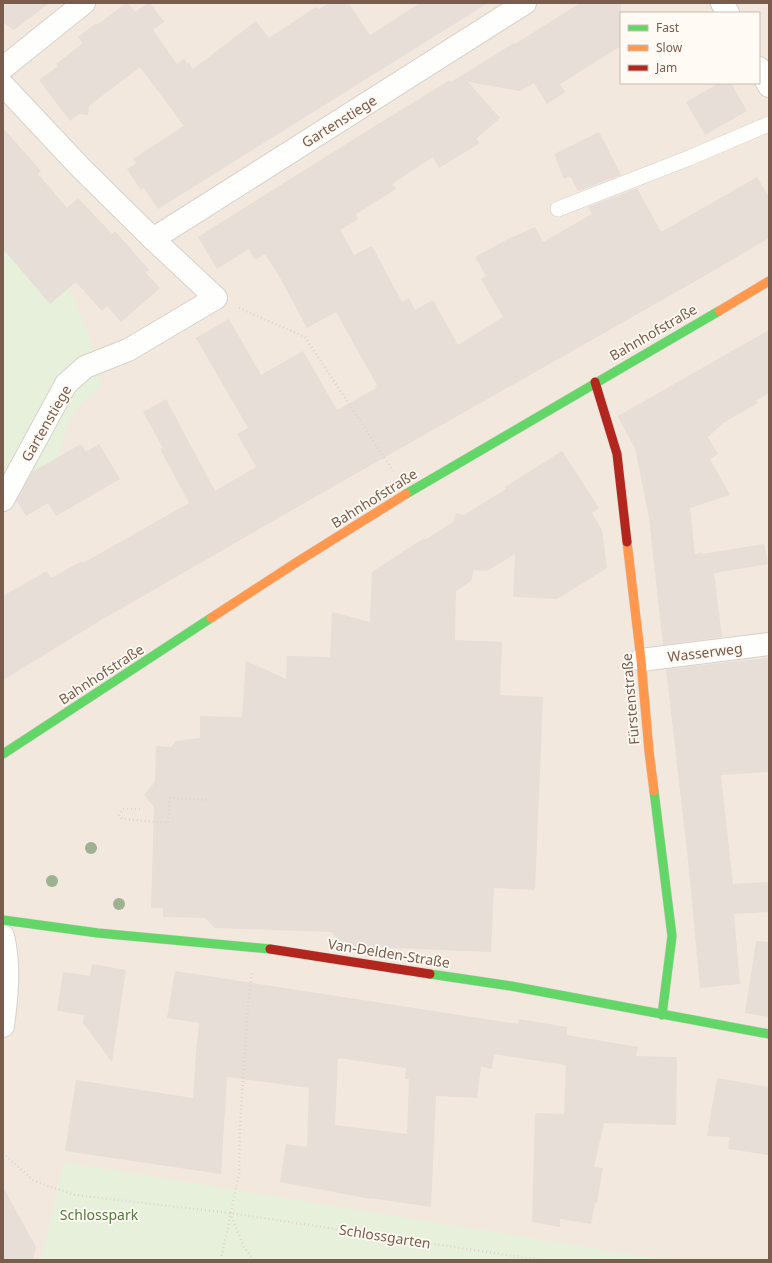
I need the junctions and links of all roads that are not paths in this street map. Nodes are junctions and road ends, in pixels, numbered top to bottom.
1 (84, 3) edge
2 (525, 3) edge
3 (722, 3) edge
4 (727, 12) edge
5 (3, 68) edge
6 (760, 70) edge
7 (3, 85) edge
8 (769, 86) edge
9 (769, 124) edge
10 (558, 208) dead end
11 (153, 239) junction
12 (769, 281) edge
13 (595, 382) junction
14 (3, 500) edge
15 (769, 644) edge
16 (641, 660) junction
17 (3, 754) edge
18 (3, 920) edge
19 (3, 936) edge
20 (662, 1015) junction
21 (3, 1026) edge
22 (769, 1034) edge

1 - 5 street
2 - 11 street, Gartenstiege
3 - 4 street
6 - 8 street
7 - 11 street
9 - 10 lane
11 - 14 street, Gartenstiege
12 - 13 street, Bahnhofstraße
13 - 16 street, Fürstenstraße
13 - 17 street, Bahnhofstraße
15 - 16 street, Wasserweg
16 - 20 street, Fürstenstraße
18 - 20 street, Van-Delden-Straße
19 - 21 street
20 - 22 street, Van-Delden-Straße

